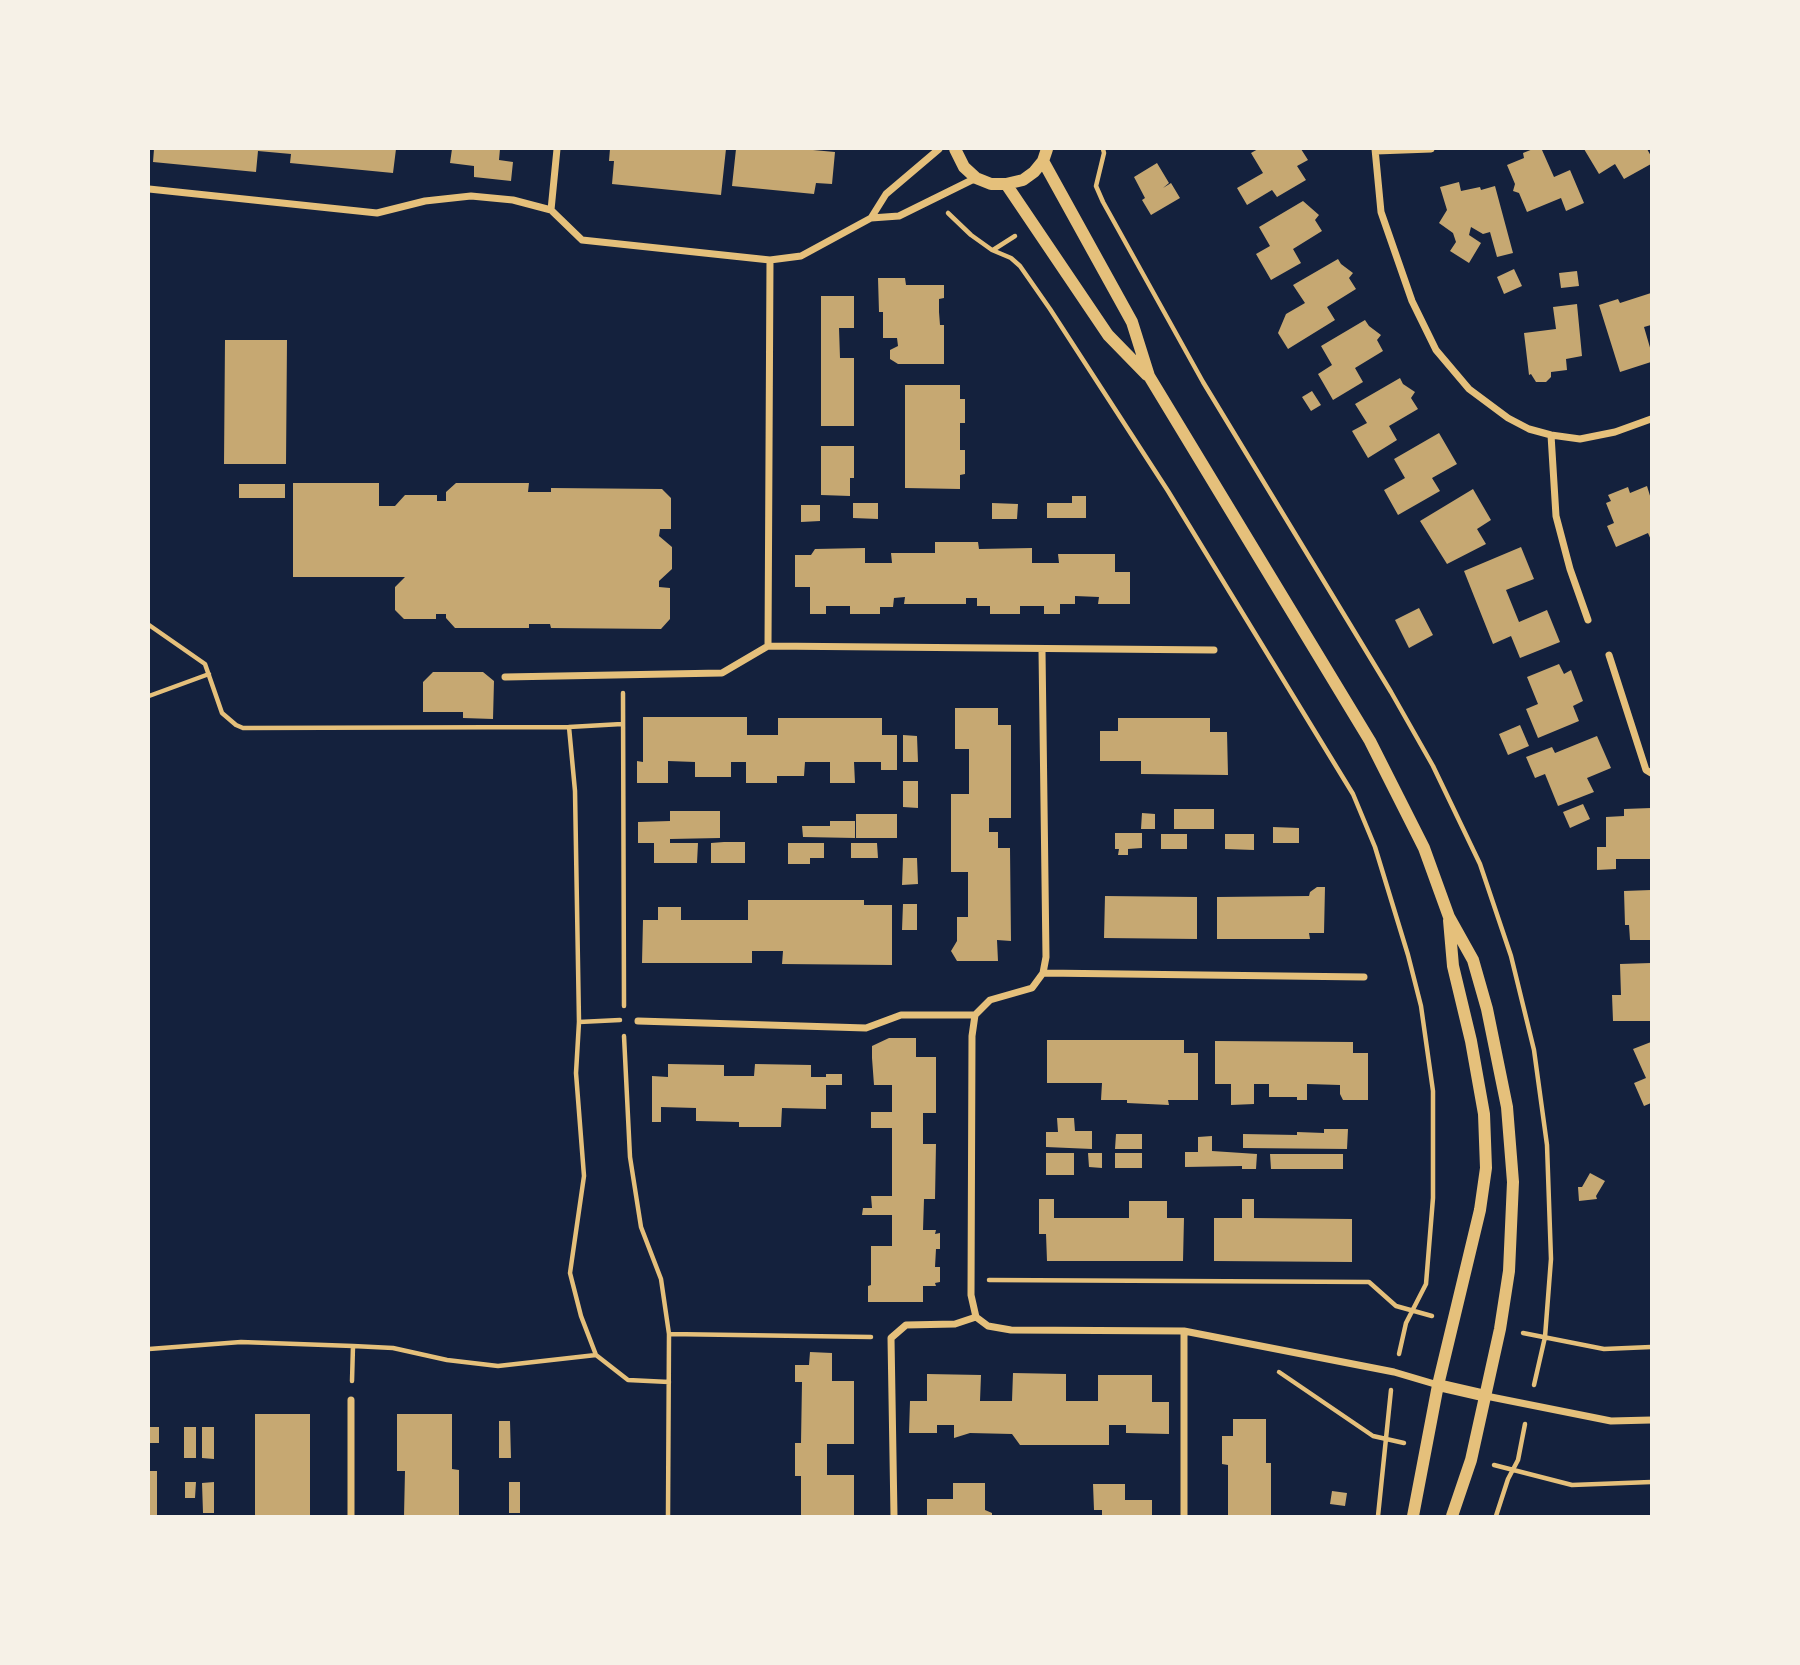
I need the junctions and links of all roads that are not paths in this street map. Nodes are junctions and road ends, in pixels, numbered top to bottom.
1 (557, 149) edge
2 (939, 149) edge
3 (955, 149) edge
4 (1048, 149) edge
5 (1431, 149) edge
6 (1375, 150) edge
7 (1042, 162) junction
8 (976, 178) junction
9 (1006, 184) junction
10 (149, 189) edge
11 (551, 210) junction
12 (871, 218) junction
13 (770, 260) junction
14 (1149, 376) junction
15 (1651, 419) edge
16 (1551, 435) junction
17 (1588, 620) dead end
18 (768, 646) junction
19 (1042, 650) junction
20 (1214, 650) dead end
21 (1609, 655) dead end
22 (505, 677) dead end
23 (1651, 773) edge
24 (1449, 916) junction
25 (1043, 973) junction
26 (1364, 977) dead end
27 (975, 1015) junction
28 (638, 1021) dead end
29 (976, 1317) junction
30 (1184, 1331) junction
31 (1438, 1385) junction
32 (1486, 1396) junction
33 (351, 1400) road end
34 (1651, 1420) edge
35 (351, 1516) edge
36 (894, 1516) edge
37 (1184, 1516) edge
38 (1413, 1516) edge
39 (1452, 1516) edge

1 - 11 street
2 - 12 street
3 - 8 street
4 - 7 street
5 - 6 street
6 - 16 street
7 - 9 street
7 - 14 street
8 - 9 street
8 - 12 street
9 - 14 street
10 - 11 street
11 - 13 street
12 - 13 street
13 - 18 street
14 - 24 street
15 - 16 street
16 - 17 street
18 - 19 street
18 - 22 street
19 - 20 street
19 - 25 street
21 - 23 street
24 - 31 street
24 - 32 street
25 - 26 street
25 - 27 street
27 - 28 street
27 - 29 street
29 - 30 street
29 - 36 street
30 - 31 street
30 - 37 street
31 - 32 street
31 - 38 street
32 - 34 street
32 - 39 street
33 - 35 street

